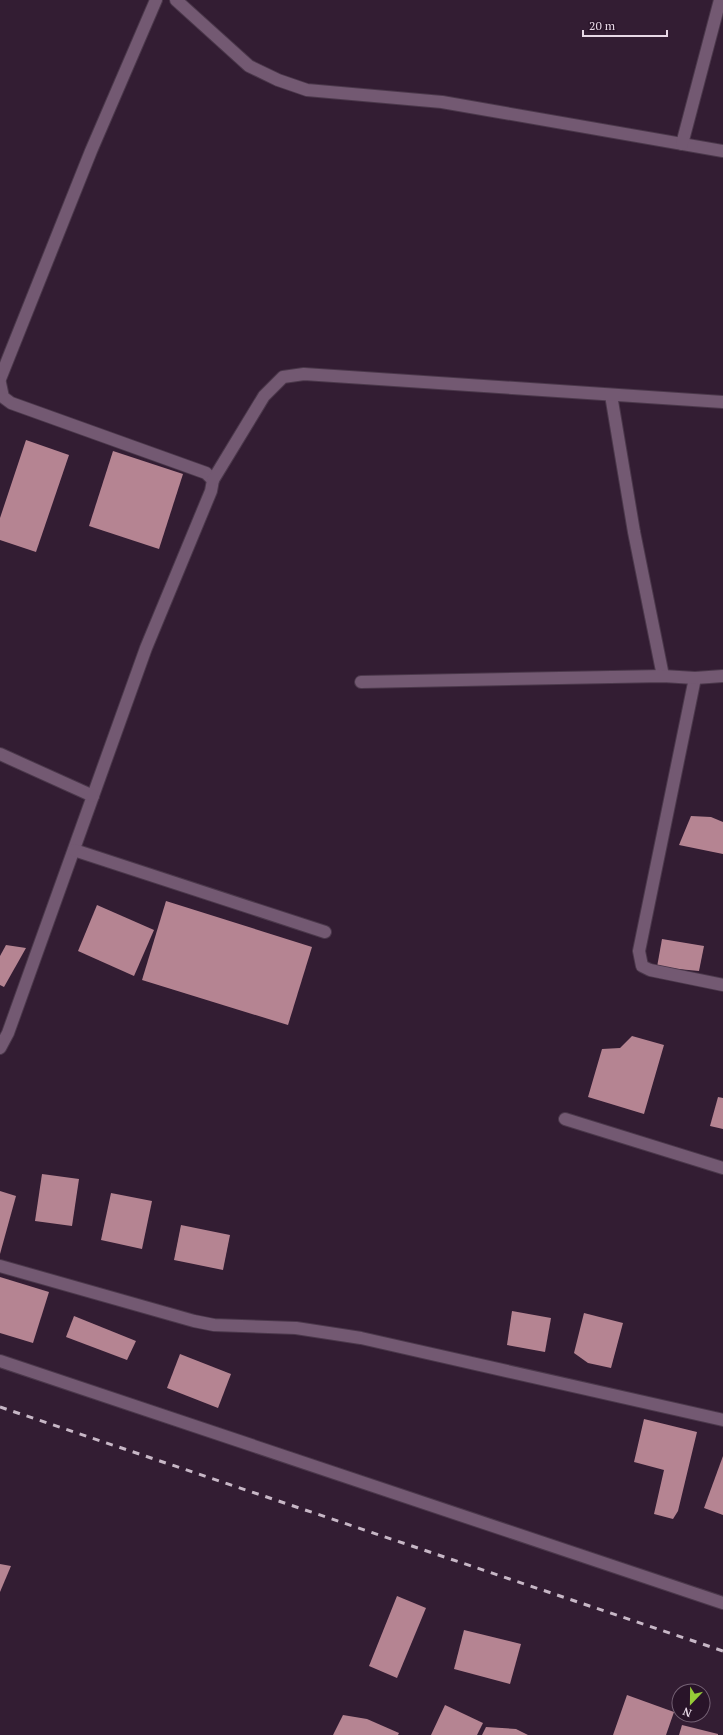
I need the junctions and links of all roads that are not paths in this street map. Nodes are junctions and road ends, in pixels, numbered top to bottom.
1 (156, 0) edge
2 (176, 0) edge
3 (720, 0) edge
4 (682, 144) junction
5 (723, 151) edge
6 (0, 379) edge
7 (0, 383) edge
8 (611, 395) junction
9 (723, 402) edge
10 (213, 480) junction
11 (662, 676) junction
12 (723, 676) edge
13 (695, 678) junction
14 (361, 682) dead end
15 (0, 754) edge
16 (93, 796) junction
17 (74, 850) junction
18 (325, 932) dead end
19 (723, 985) edge
20 (0, 1048) edge
21 (565, 1119) dead end
22 (723, 1168) edge
23 (0, 1266) edge
24 (0, 1361) edge
25 (723, 1420) edge
26 (723, 1603) edge

1 - 6 street
2 - 4 street
3 - 4 street
4 - 5 street
7 - 10 street
8 - 9 street
8 - 10 street
8 - 11 street
10 - 16 street
11 - 13 street
11 - 14 street
12 - 13 street
13 - 19 street
15 - 16 street
16 - 17 street
17 - 18 street
17 - 20 street
21 - 22 street
23 - 25 street
24 - 26 street

